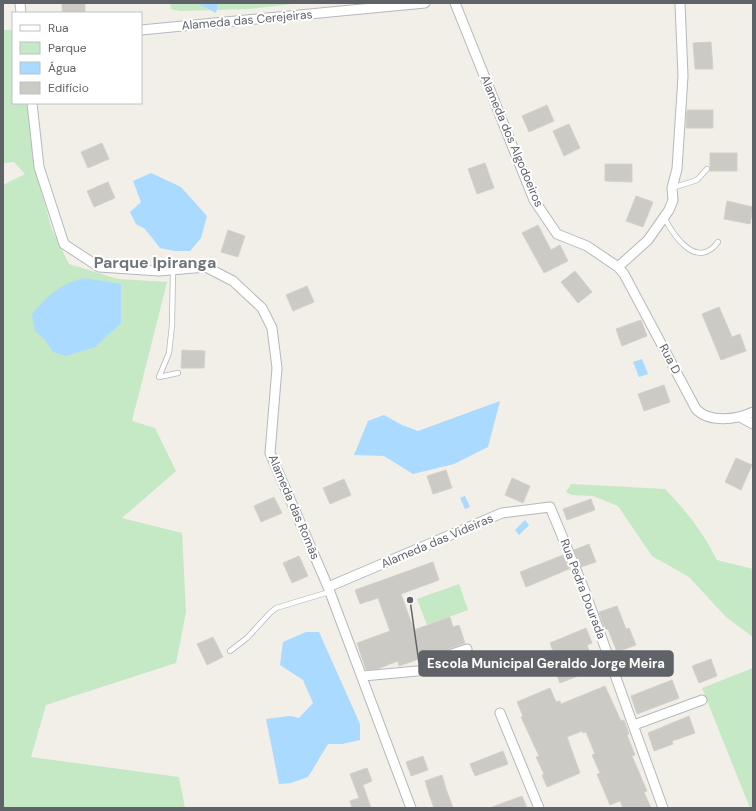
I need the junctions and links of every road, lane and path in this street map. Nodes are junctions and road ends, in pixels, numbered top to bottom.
1 (425, 3) edge
2 (455, 3) edge
3 (680, 3) edge
4 (142, 30) edge
5 (32, 104) edge
6 (707, 169) dead end
7 (672, 188) junction
8 (664, 217) junction
9 (718, 242) dead end
10 (618, 267) junction
11 (173, 270) junction
12 (178, 373) dead end
13 (753, 412) edge
14 (742, 418) junction
15 (753, 424) edge
16 (550, 507) joint
17 (328, 590) junction
18 (468, 648) dead end
19 (230, 651) dead end
20 (362, 676) junction
21 (702, 700) dead end
22 (500, 713) dead end
23 (634, 725) junction
24 (411, 808) edge
25 (540, 808) edge
26 (663, 808) edge

1 - 4 street, Alameda das Cerejeiras
2 - 10 street, Alameda dos Algodoeiros
3 - 7 street
5 - 11 street, Alameda das Romãs
6 - 7 lane
7 - 8 street
8 - 9 lane
8 - 10 street
10 - 14 street, Rua D
11 - 12 lane
11 - 17 street, Alameda das Romãs
13 - 14 street
14 - 15 street
16 - 17 street, Alameda das Videiras
16 - 23 street, Rua Pedra Dourada
17 - 19 lane
17 - 20 street, Alameda das Romãs
18 - 20 street
20 - 24 street, Alameda das Romãs
21 - 23 street
22 - 25 street
23 - 26 street, Rua Pedra Dourada

